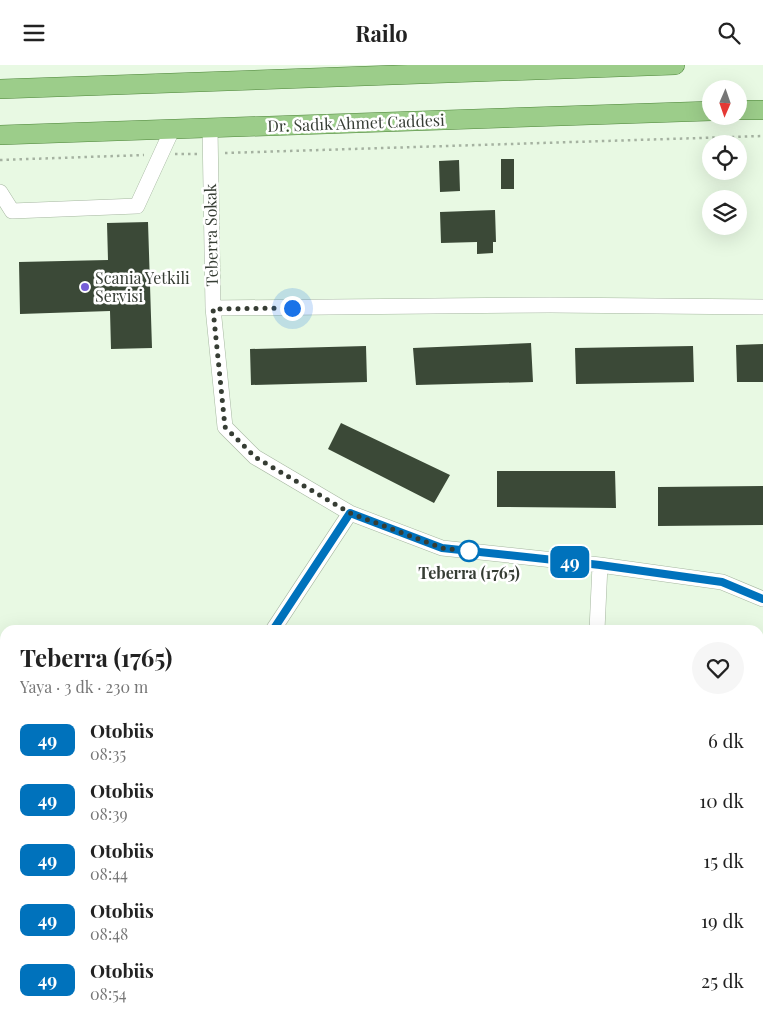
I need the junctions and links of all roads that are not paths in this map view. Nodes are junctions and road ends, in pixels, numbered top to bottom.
1 (674, 65) edge
2 (0, 89) edge
3 (763, 110) edge
4 (702, 111) edge
5 (748, 111) edge
6 (210, 129) junction
7 (172, 130) junction
8 (0, 135) edge
9 (0, 192) edge
10 (763, 307) edge
11 (213, 309) junction
12 (350, 513) junction
13 (600, 565) junction
14 (763, 599) edge
15 (276, 625) edge
16 (597, 625) edge

1 - 2 main road
3 - 5 main road
4 - 6 main road, Dr. Sadık Ahmet Caddesi
6 - 7 main road, Dr. Sadık Ahmet Caddesi
6 - 11 street, Teberra Sokak
7 - 8 main road, Dr. Sadık Ahmet Caddesi
7 - 9 street
10 - 11 street
11 - 12 street, Teberra Sokak
12 - 13 street, Teberra Sokak
12 - 15 street
13 - 14 street, Teberra Sokak
13 - 16 street

